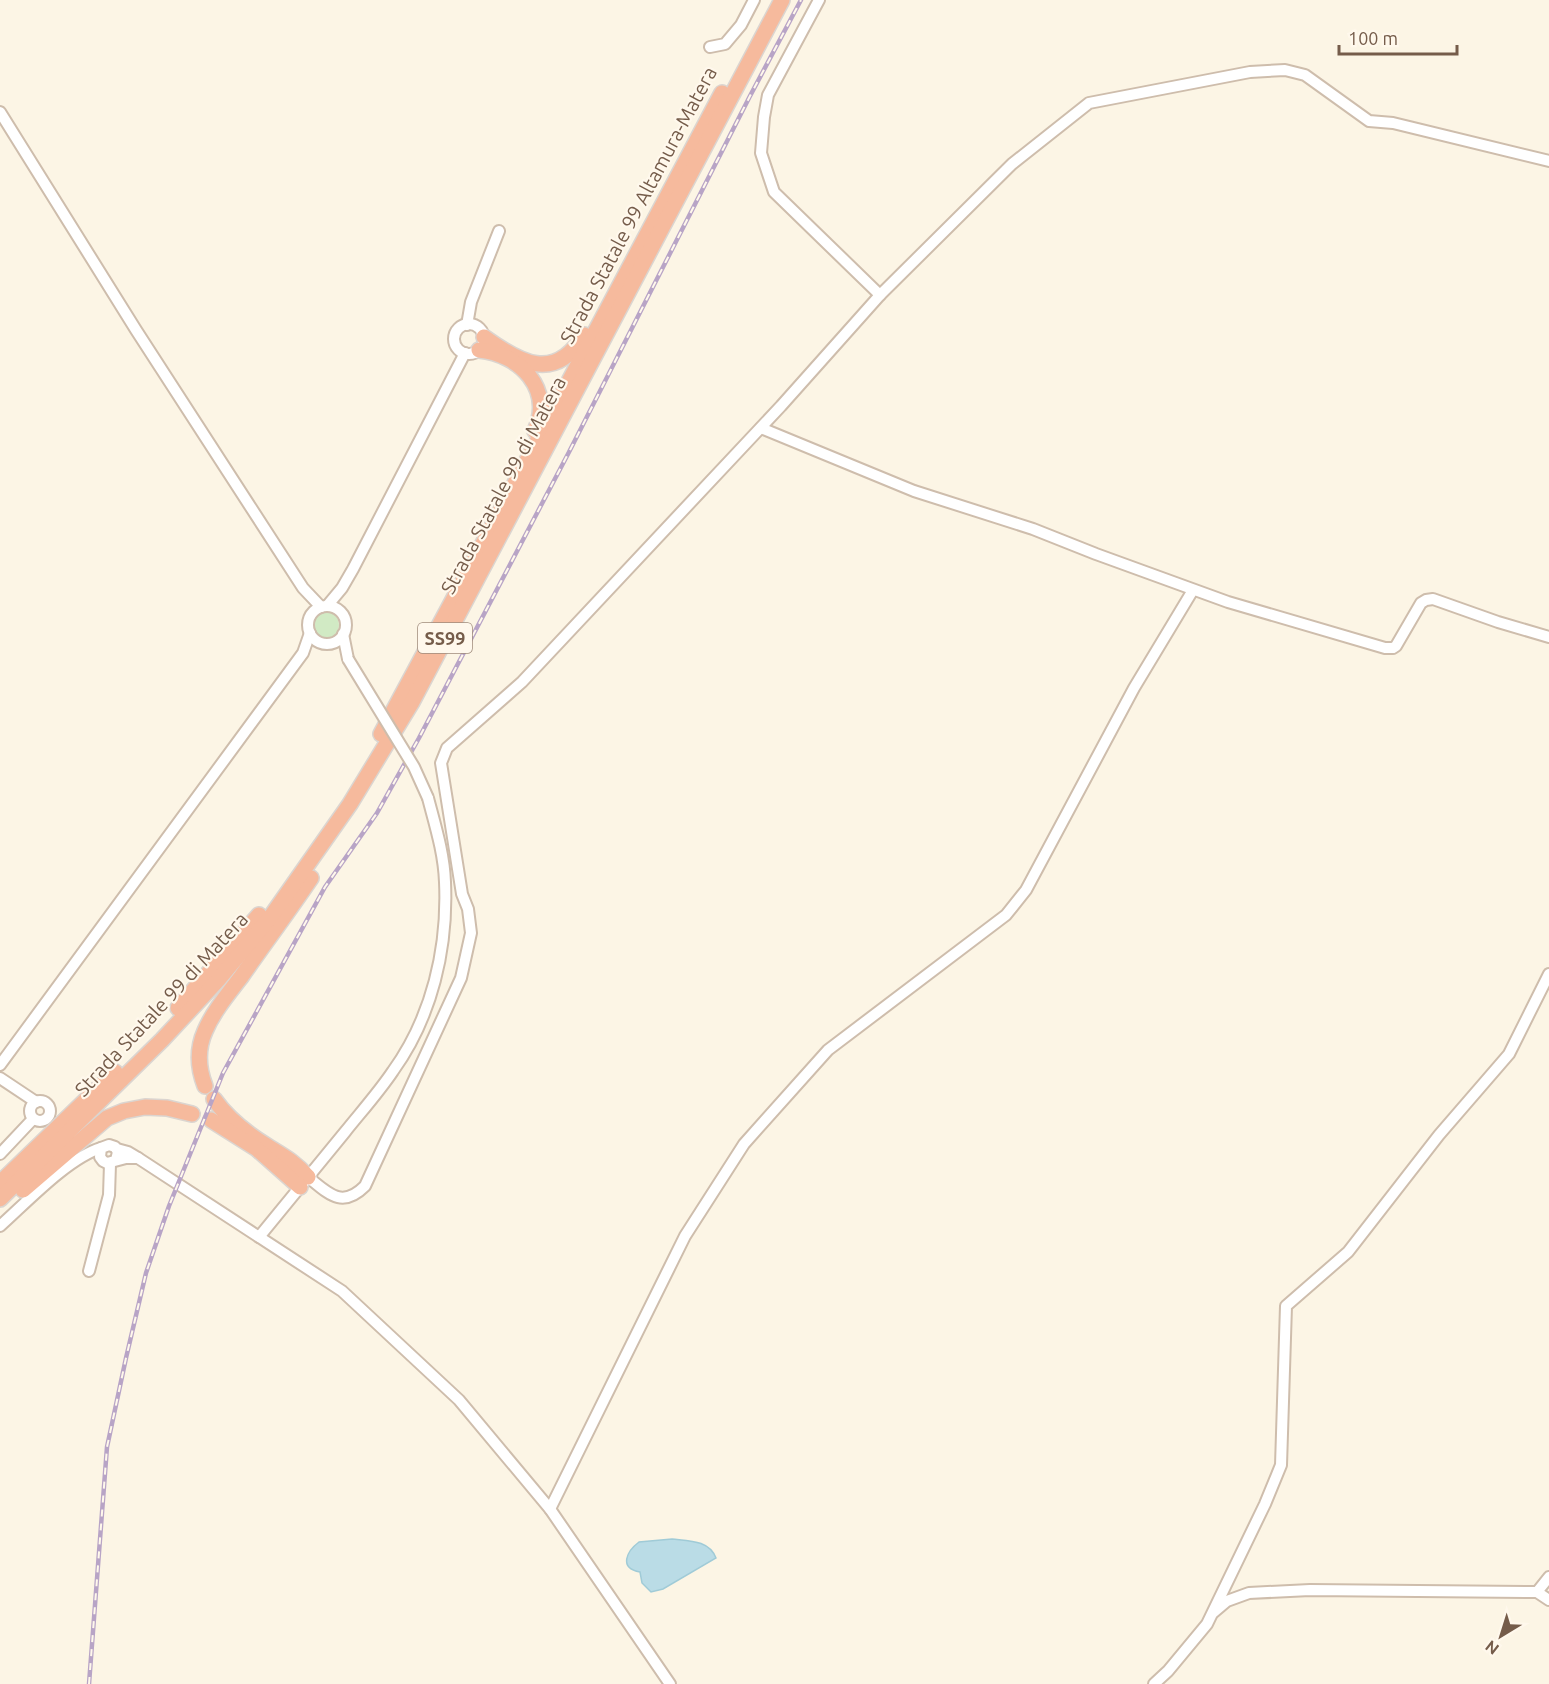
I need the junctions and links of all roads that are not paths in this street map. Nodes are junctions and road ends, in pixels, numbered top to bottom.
1 (754, 0) edge
2 (771, 0) edge
3 (782, 0) edge
4 (819, 0) edge
5 (710, 47) dead end
6 (0, 112) edge
7 (705, 124) junction
8 (1549, 162) edge
9 (500, 231) dead end
10 (880, 295) junction
11 (467, 325) junction
12 (476, 347) junction
13 (761, 428) junction
14 (460, 587) junction
15 (303, 588) junction
16 (342, 588) junction
17 (1193, 590) junction
18 (324, 606) junction
19 (340, 611) junction
20 (311, 614) junction
21 (310, 633) junction
22 (344, 634) junction
23 (1549, 637) edge
24 (326, 643) junction
25 (303, 653) junction
26 (348, 659) junction
27 (412, 702) junction
28 (1549, 974) edge
29 (0, 1065) edge
30 (0, 1078) edge
31 (36, 1102) junction
32 (192, 1114) dead end
33 (33, 1119) junction
34 (212, 1120) dead end
35 (0, 1154) edge
36 (109, 1156) junction
37 (304, 1182) junction
38 (0, 1183) edge
39 (0, 1199) edge
40 (0, 1210) edge
41 (0, 1226) edge
42 (259, 1237) junction
43 (89, 1271) dead end
44 (550, 1509) junction
45 (1549, 1577) edge
46 (1537, 1592) junction
47 (1549, 1600) edge
48 (1211, 1615) junction
49 (670, 1684) edge
50 (1154, 1684) edge

1 - 5 street
2 - 7 highway, Strada Statale 99 Altamura-Matera / SS99
3 - 27 highway, Strada Statale 99 di Matera / SS99
4 - 10 street
6 - 15 street
7 - 12 highway
7 - 14 highway, Strada Statale 99 Altamura-Matera / SS99
8 - 10 street
9 - 11 street
10 - 13 street
11 - 12 street
11 - 12 street
12 - 14 highway
12 - 16 street
13 - 17 street
13 - 37 street
14 - 38 highway, Strada Statale 99 Altamura-Matera / SS99
15 - 18 street
15 - 20 street
16 - 18 street
16 - 19 street
17 - 23 street
17 - 44 street
18 - 19 street
18 - 20 street
19 - 22 street
20 - 21 street
21 - 24 street
21 - 25 street
22 - 24 street
22 - 26 street
24 - 25 street
24 - 26 street
25 - 29 street
26 - 37 street, bridge
27 - 37 highway
27 - 39 highway, Strada Statale 99 di Matera / SS99
28 - 48 street
30 - 31 street
31 - 33 street
31 - 33 street
32 - 40 highway
33 - 35 street
34 - 37 highway
36 - 41 street
36 - 42 street
36 - 43 street
37 - 42 street
42 - 44 street
44 - 49 street
45 - 46 street
46 - 47 street
46 - 48 street
48 - 50 street

